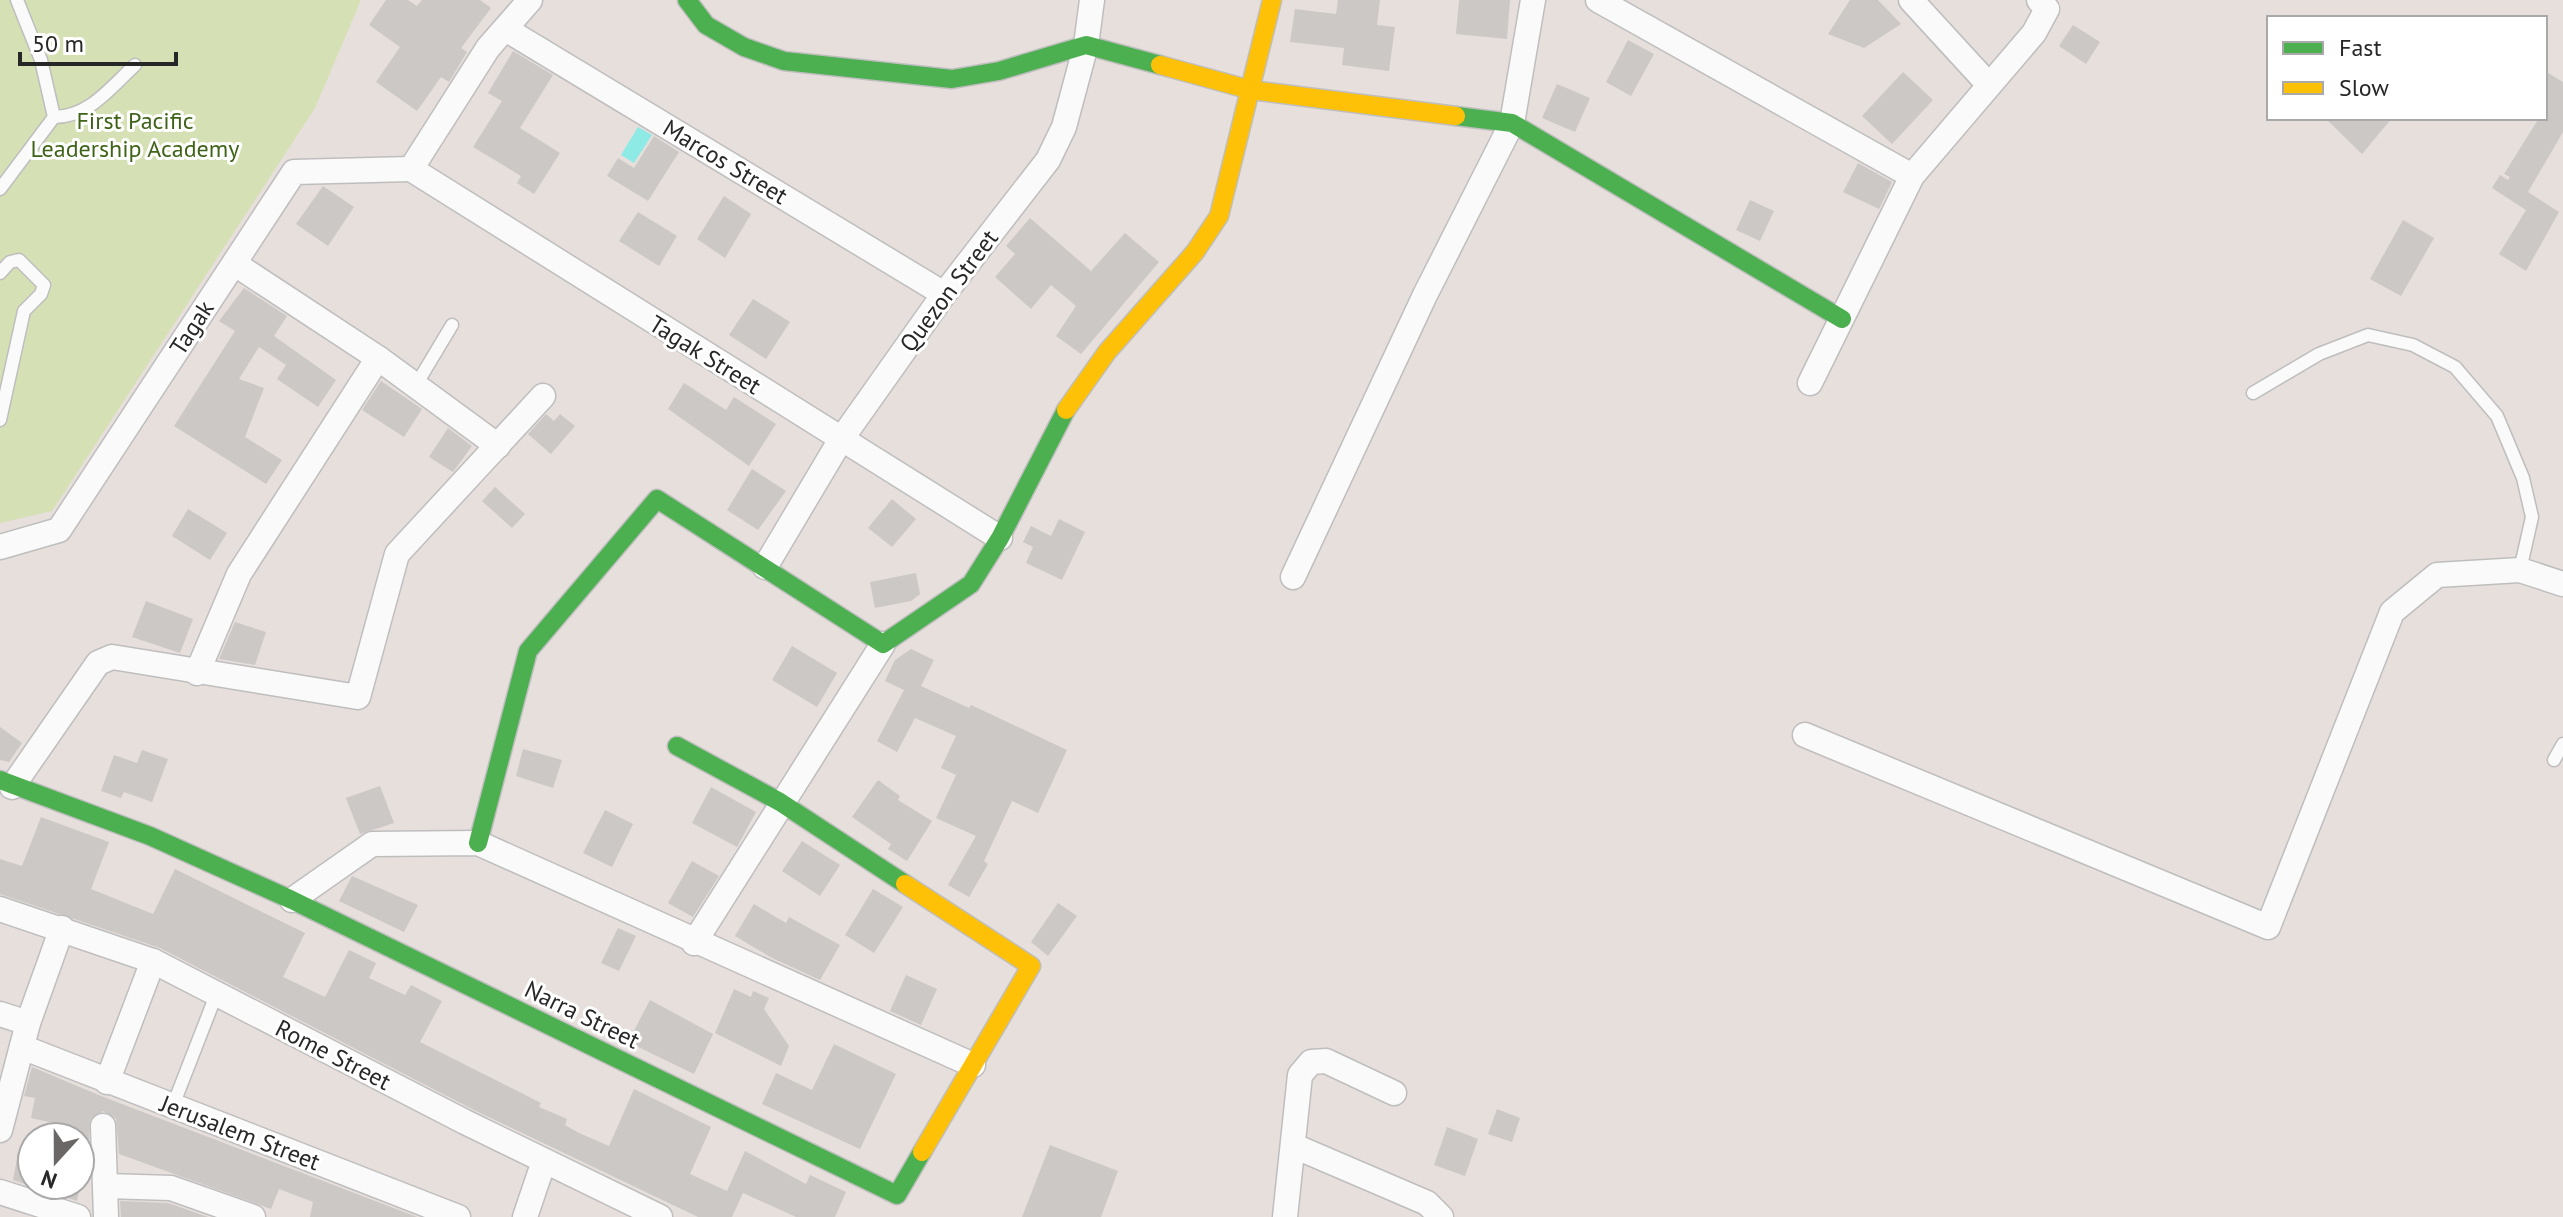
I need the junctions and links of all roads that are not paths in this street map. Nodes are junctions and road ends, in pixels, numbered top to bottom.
1 (17, 0) edge
2 (530, 0) edge
3 (687, 0) edge
4 (1092, 0) edge
5 (1272, 0) edge
6 (1533, 0) edge
7 (1598, 0) edge
8 (1911, 0) edge
9 (2039, 0) edge
10 (507, 30) junction
11 (1086, 45) junction
12 (135, 65) dead end
13 (1989, 85) junction
14 (1251, 90) junction
15 (54, 117) junction
16 (1512, 123) junction
17 (411, 169) junction
18 (1912, 176) junction
19 (0, 189) edge
20 (235, 264) junction
21 (0, 273) edge
22 (944, 294) junction
23 (1842, 319) junction
24 (452, 325) dead end
25 (378, 358) junction
26 (1810, 383) dead end
27 (416, 385) junction
28 (2253, 393) dead end
29 (543, 396) dead end
30 (0, 420) edge
31 (840, 441) junction
32 (498, 446) junction
33 (1000, 538) junction
34 (0, 547) edge
35 (765, 567) junction
36 (2520, 570) junction
37 (1293, 577) dead end
38 (2563, 584) edge
39 (883, 644) junction
40 (197, 673) junction
41 (1805, 735) dead end
42 (2563, 744) edge
43 (677, 746) dead end
44 (2554, 760) dead end
45 (6, 783) edge
46 (780, 802) junction
47 (478, 843) junction
48 (292, 900) junction
49 (0, 909) edge
50 (62, 928) junction
51 (694, 943) junction
52 (153, 961) junction
53 (216, 995) junction
54 (0, 1014) edge
55 (28, 1023) junction
56 (22, 1047) junction
57 (973, 1065) junction
58 (107, 1082) junction
59 (1394, 1093) dead end
60 (172, 1108) junction
61 (2, 1114) edge
62 (103, 1126) dead end
63 (1294, 1146) junction
64 (544, 1161) junction
65 (107, 1186) junction
66 (0, 1192) edge
67 (78, 1217) edge
68 (106, 1217) edge
69 (253, 1217) edge
70 (458, 1217) edge
71 (525, 1217) edge
72 (660, 1217) edge
73 (1285, 1217) edge
74 (1441, 1217) edge

1 - 15 lane
2 - 10 street
3 - 11 street
4 - 11 street, Quezon Street
5 - 14 street
6 - 16 street
7 - 18 street
8 - 13 street
9 - 13 street
10 - 17 street
10 - 22 street, Marcos Street
11 - 14 street
11 - 22 street, Quezon Street
12 - 15 lane
13 - 18 street
14 - 16 street
14 - 33 street
15 - 19 lane
16 - 23 street
16 - 37 street
17 - 20 street, Tagak
17 - 31 street, Tagak Street
18 - 23 street
20 - 25 street
20 - 34 street, Tagak
21 - 30 lane
22 - 31 street, Quezon Street
23 - 26 street
24 - 27 lane
25 - 27 street
25 - 40 street
27 - 32 street
28 - 36 lane
29 - 32 street
31 - 33 street, Tagak Street
31 - 35 street, Quezon Street
32 - 40 street
33 - 39 street
35 - 39 street
35 - 47 street
36 - 38 street
36 - 41 street
39 - 46 street
40 - 45 street
42 - 44 lane
43 - 46 street
45 - 48 street, Narra Street
46 - 51 street
46 - 57 street, Narra Street
47 - 48 street
47 - 51 street
48 - 57 street, Narra Street
49 - 50 street, Rome Street
50 - 52 street, Rome Street
50 - 55 street
51 - 57 street
52 - 53 street, Rome Street
52 - 58 street
53 - 60 lane
53 - 64 street, Rome Street
54 - 55 street
55 - 56 street
56 - 58 street, Jerusalem Street
56 - 61 street
58 - 60 street, Jerusalem Street
59 - 63 street
60 - 70 street, Jerusalem Street
62 - 65 street
63 - 73 street
63 - 74 street
64 - 71 street
64 - 72 street, Rome Street
65 - 68 street
65 - 69 street
66 - 67 street

